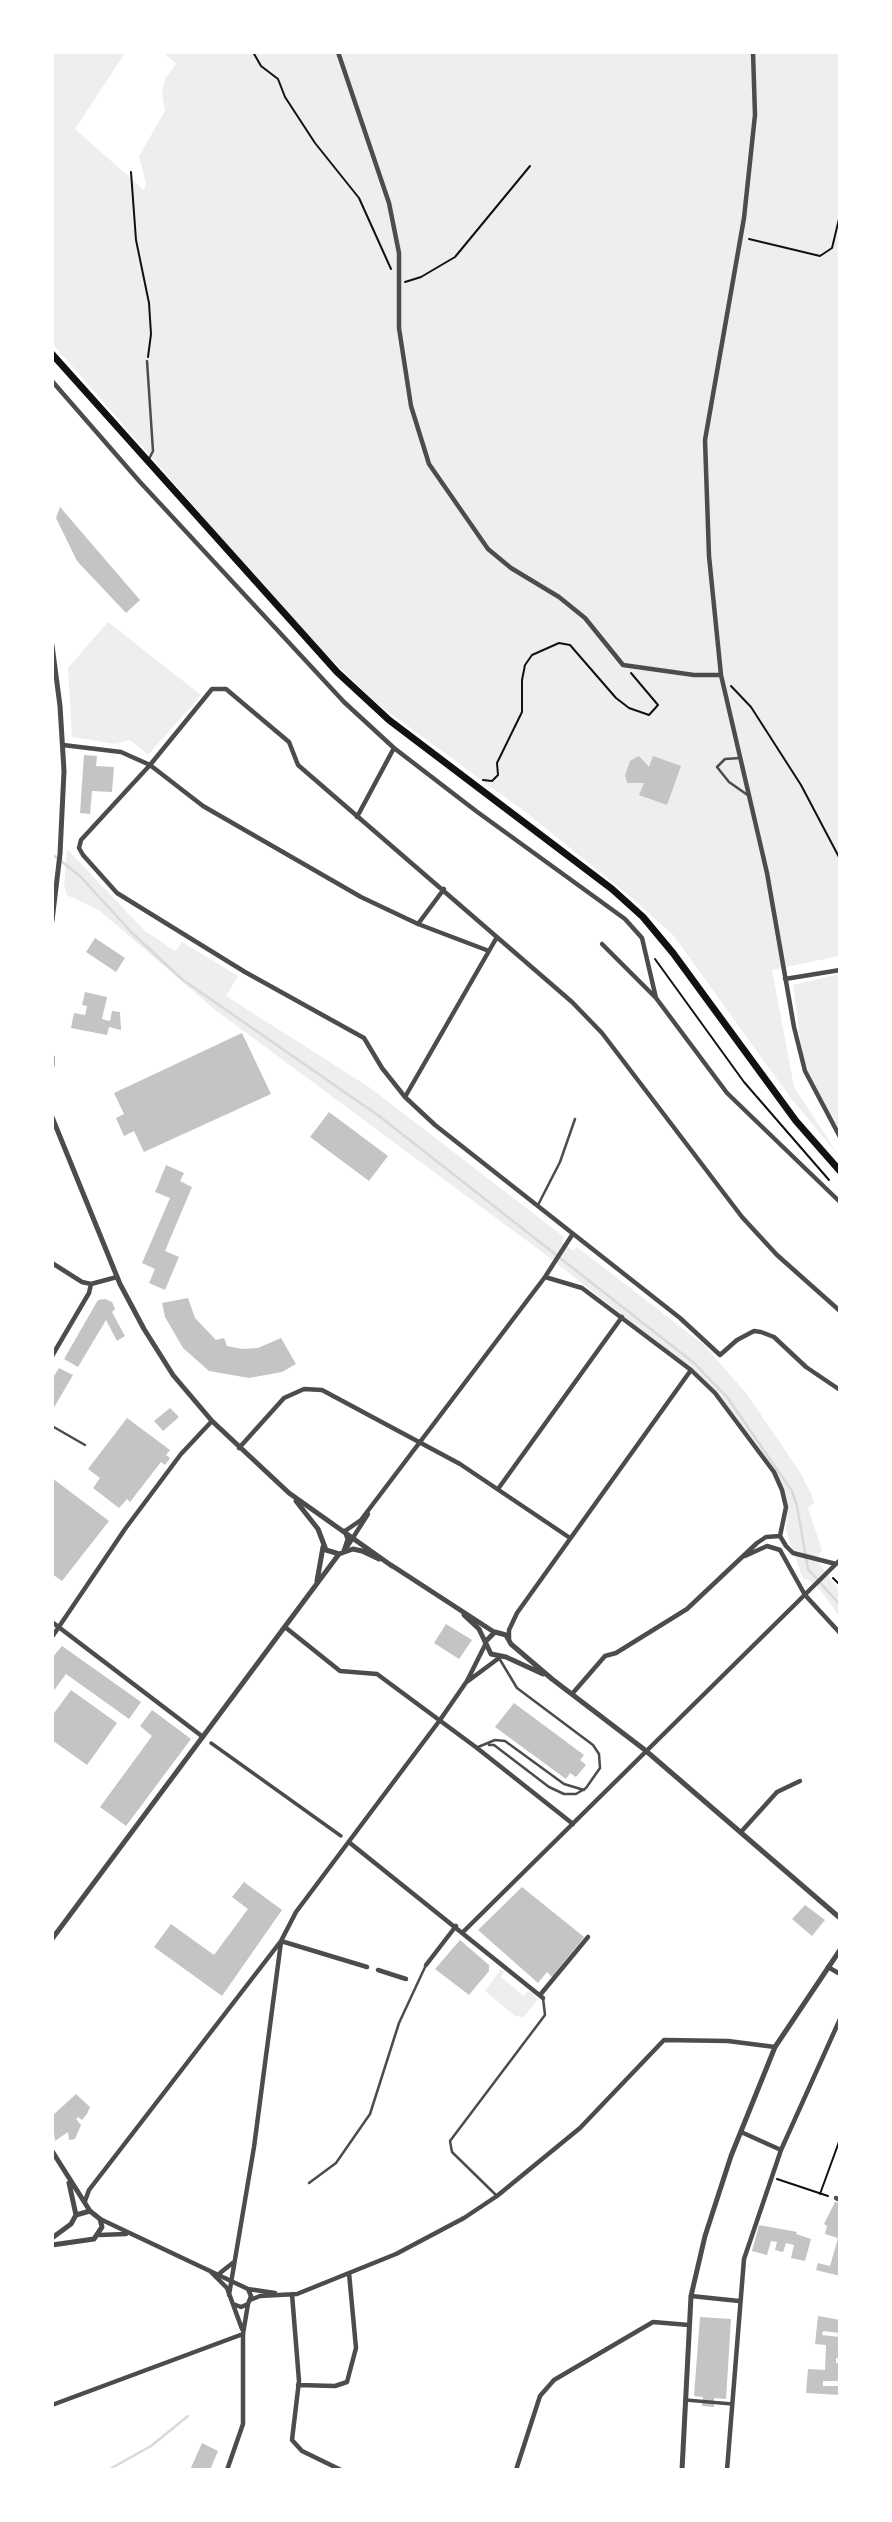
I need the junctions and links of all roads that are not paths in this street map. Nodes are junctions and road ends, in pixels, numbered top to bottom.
1 (338, 52) edge
2 (753, 52) edge
3 (52, 354) edge
4 (147, 361) road end
5 (52, 381) edge
6 (147, 463) junction
7 (52, 645) edge
8 (720, 674) junction
9 (63, 745) junction
10 (394, 748) junction
11 (741, 759) junction
12 (149, 765) junction
13 (749, 796) junction
14 (357, 817) junction
15 (444, 889) junction
16 (52, 921) edge
17 (418, 924) junction
18 (497, 937) junction
19 (602, 944) dead end
20 (489, 951) junction
21 (839, 970) edge
22 (785, 979) junction
23 (656, 998) junction
24 (52, 1057) edge
25 (52, 1065) edge
26 (405, 1097) junction
27 (53, 1117) edge
28 (575, 1119) dead end
29 (839, 1138) edge
30 (839, 1171) edge
31 (839, 1202) edge
32 (538, 1205) junction
33 (572, 1235) junction
34 (52, 1263) edge
35 (545, 1276) junction
36 (117, 1277) junction
37 (91, 1284) junction
38 (839, 1311) edge
39 (622, 1317) junction
40 (52, 1356) edge
41 (691, 1370) junction
42 (839, 1390) edge
43 (212, 1420) junction
44 (52, 1426) edge
45 (420, 1442) junction
46 (85, 1445) dead end
47 (239, 1448) junction
48 (498, 1489) junction
49 (289, 1493) junction
50 (373, 1504) junction
51 (334, 1527) junction
52 (345, 1531) junction
53 (780, 1536) junction
54 (355, 1537) junction
55 (321, 1538) junction
56 (570, 1538) junction
57 (323, 1547) junction
58 (347, 1547) junction
59 (340, 1554) junction
60 (741, 1558) junction
61 (838, 1562) edge
62 (392, 1566) junction
63 (316, 1584) junction
64 (805, 1595) junction
65 (456, 1608) junction
66 (513, 1620) junction
67 (52, 1622) edge
68 (60, 1627) junction
69 (285, 1627) junction
70 (497, 1632) junction
71 (839, 1633) edge
72 (52, 1637) edge
73 (510, 1641) junction
74 (485, 1643) junction
75 (502, 1657) junction
76 (552, 1679) junction
77 (467, 1681) junction
78 (572, 1695) junction
79 (440, 1720) junction
80 (203, 1737) junction
81 (211, 1743) dead end
82 (489, 1745) junction
83 (477, 1748) junction
84 (645, 1750) junction
85 (800, 1781) dead end
86 (584, 1790) junction
87 (573, 1824) junction
88 (741, 1832) junction
89 (341, 1836) dead end
90 (351, 1843) junction
91 (839, 1918) edge
92 (456, 1926) junction
93 (463, 1932) junction
94 (588, 1937) dead end
95 (52, 1939) edge
96 (281, 1941) junction
97 (839, 1950) edge
98 (426, 1965) joint
99 (367, 1967) dead end
100 (827, 1967) junction
101 (378, 1970) dead end
102 (839, 1974) edge
103 (406, 1979) dead end
104 (541, 1997) junction
105 (839, 2019) edge
106 (775, 2047) junction
107 (741, 2132) junction
108 (781, 2150) junction
109 (52, 2151) edge
110 (66, 2173) junction
111 (309, 2183) dead end
112 (497, 2196) junction
113 (85, 2201) junction
114 (90, 2211) junction
115 (76, 2215) junction
116 (100, 2219) junction
117 (71, 2224) junction
118 (131, 2234) junction
119 (99, 2235) junction
120 (52, 2238) edge
121 (80, 2239) junction
122 (52, 2245) edge
123 (235, 2258) junction
124 (205, 2268) junction
125 (220, 2273) junction
126 (349, 2273) junction
127 (234, 2280) junction
128 (245, 2287) junction
129 (230, 2293) junction
130 (292, 2294) junction
131 (691, 2296) junction
132 (740, 2301) junction
133 (249, 2302) junction
134 (233, 2303) junction
135 (689, 2325) junction
136 (243, 2333) junction
137 (298, 2385) junction
138 (685, 2400) junction
139 (732, 2404) junction
140 (52, 2405) edge
141 (227, 2469) edge
142 (341, 2469) edge
143 (516, 2469) edge
144 (682, 2469) edge
145 (727, 2469) edge

1 - 8 street
2 - 8 street
3 - 6 main road
4 - 6 lane
5 - 10 street
6 - 30 main road
7 - 9 street
8 - 11 street
9 - 12 street
9 - 16 street
10 - 14 street
10 - 23 street
11 - 13 street
11 - 13 lane
12 - 14 street
12 - 17 street
12 - 26 street
13 - 22 street
14 - 15 street
15 - 17 street
15 - 18 street
17 - 20 street
18 - 20 street
18 - 38 street
19 - 23 street
20 - 26 street
21 - 22 street
22 - 29 street
23 - 31 street
24 - 25 street
26 - 32 street
27 - 36 street
28 - 32 lane
32 - 33 street
33 - 35 street
33 - 42 street
34 - 37 street
35 - 39 street
35 - 45 street
36 - 37 street
36 - 43 street
37 - 40 street
39 - 41 street
39 - 48 street
41 - 53 street
41 - 56 street
43 - 47 street
43 - 68 street
44 - 46 lane
45 - 47 street
45 - 48 street
45 - 50 street
47 - 49 street
48 - 56 street
49 - 51 street
49 - 55 street
50 - 52 street
50 - 54 street
51 - 52 street
51 - 55 street
52 - 54 street
52 - 58 street
53 - 60 street
53 - 61 street
54 - 58 street
54 - 62 street
55 - 57 street
56 - 66 street
57 - 59 street
57 - 63 street
58 - 59 street
59 - 62 street
59 - 63 street
60 - 64 street
60 - 78 street
61 - 64 street
62 - 65 street
63 - 69 street
64 - 71 street
64 - 84 street
65 - 70 street
65 - 74 street
66 - 70 street
66 - 73 street
67 - 68 street
68 - 72 street
68 - 80 street
69 - 79 street
69 - 80 street
70 - 73 street
70 - 74 street
73 - 75 street
73 - 76 street
74 - 75 street
74 - 77 street
75 - 76 street
75 - 77 street
75 - 86 lane
76 - 78 street
77 - 79 street
78 - 84 street
79 - 83 street
79 - 90 street
80 - 95 street
81 - 89 street
82 - 83 lane
82 - 86 lane
82 - 86 lane
83 - 87 street
84 - 87 street
84 - 88 street
85 - 88 street
87 - 93 street
88 - 91 street
90 - 92 street
90 - 96 street
92 - 93 street
92 - 98 street
93 - 104 street
94 - 104 street
96 - 99 street
96 - 113 street
96 - 123 street
97 - 100 street
98 - 111 lane
100 - 102 street
100 - 106 street
101 - 103 street
104 - 112 lane
105 - 108 street
106 - 107 street
106 - 112 street
107 - 108 street
107 - 131 street
108 - 132 street
109 - 110 street
110 - 113 street
110 - 115 street
112 - 126 street
113 - 114 street
114 - 115 street
114 - 116 street
115 - 117 street
116 - 118 street
116 - 119 street
117 - 120 street
117 - 121 street
118 - 119 street
118 - 124 street
119 - 121 street
121 - 122 street
123 - 125 street
123 - 127 street
124 - 125 street
124 - 129 street
125 - 127 street
126 - 130 street
126 - 137 street
127 - 128 street
127 - 129 street
128 - 129 street
128 - 130 street
128 - 133 street
129 - 134 street
130 - 133 street
130 - 137 street
131 - 132 street
131 - 135 street
132 - 139 street
133 - 134 street
133 - 136 street
134 - 136 street
135 - 138 street
135 - 143 street
136 - 140 street
136 - 141 street
137 - 142 street
138 - 139 street
138 - 144 street
139 - 145 street

